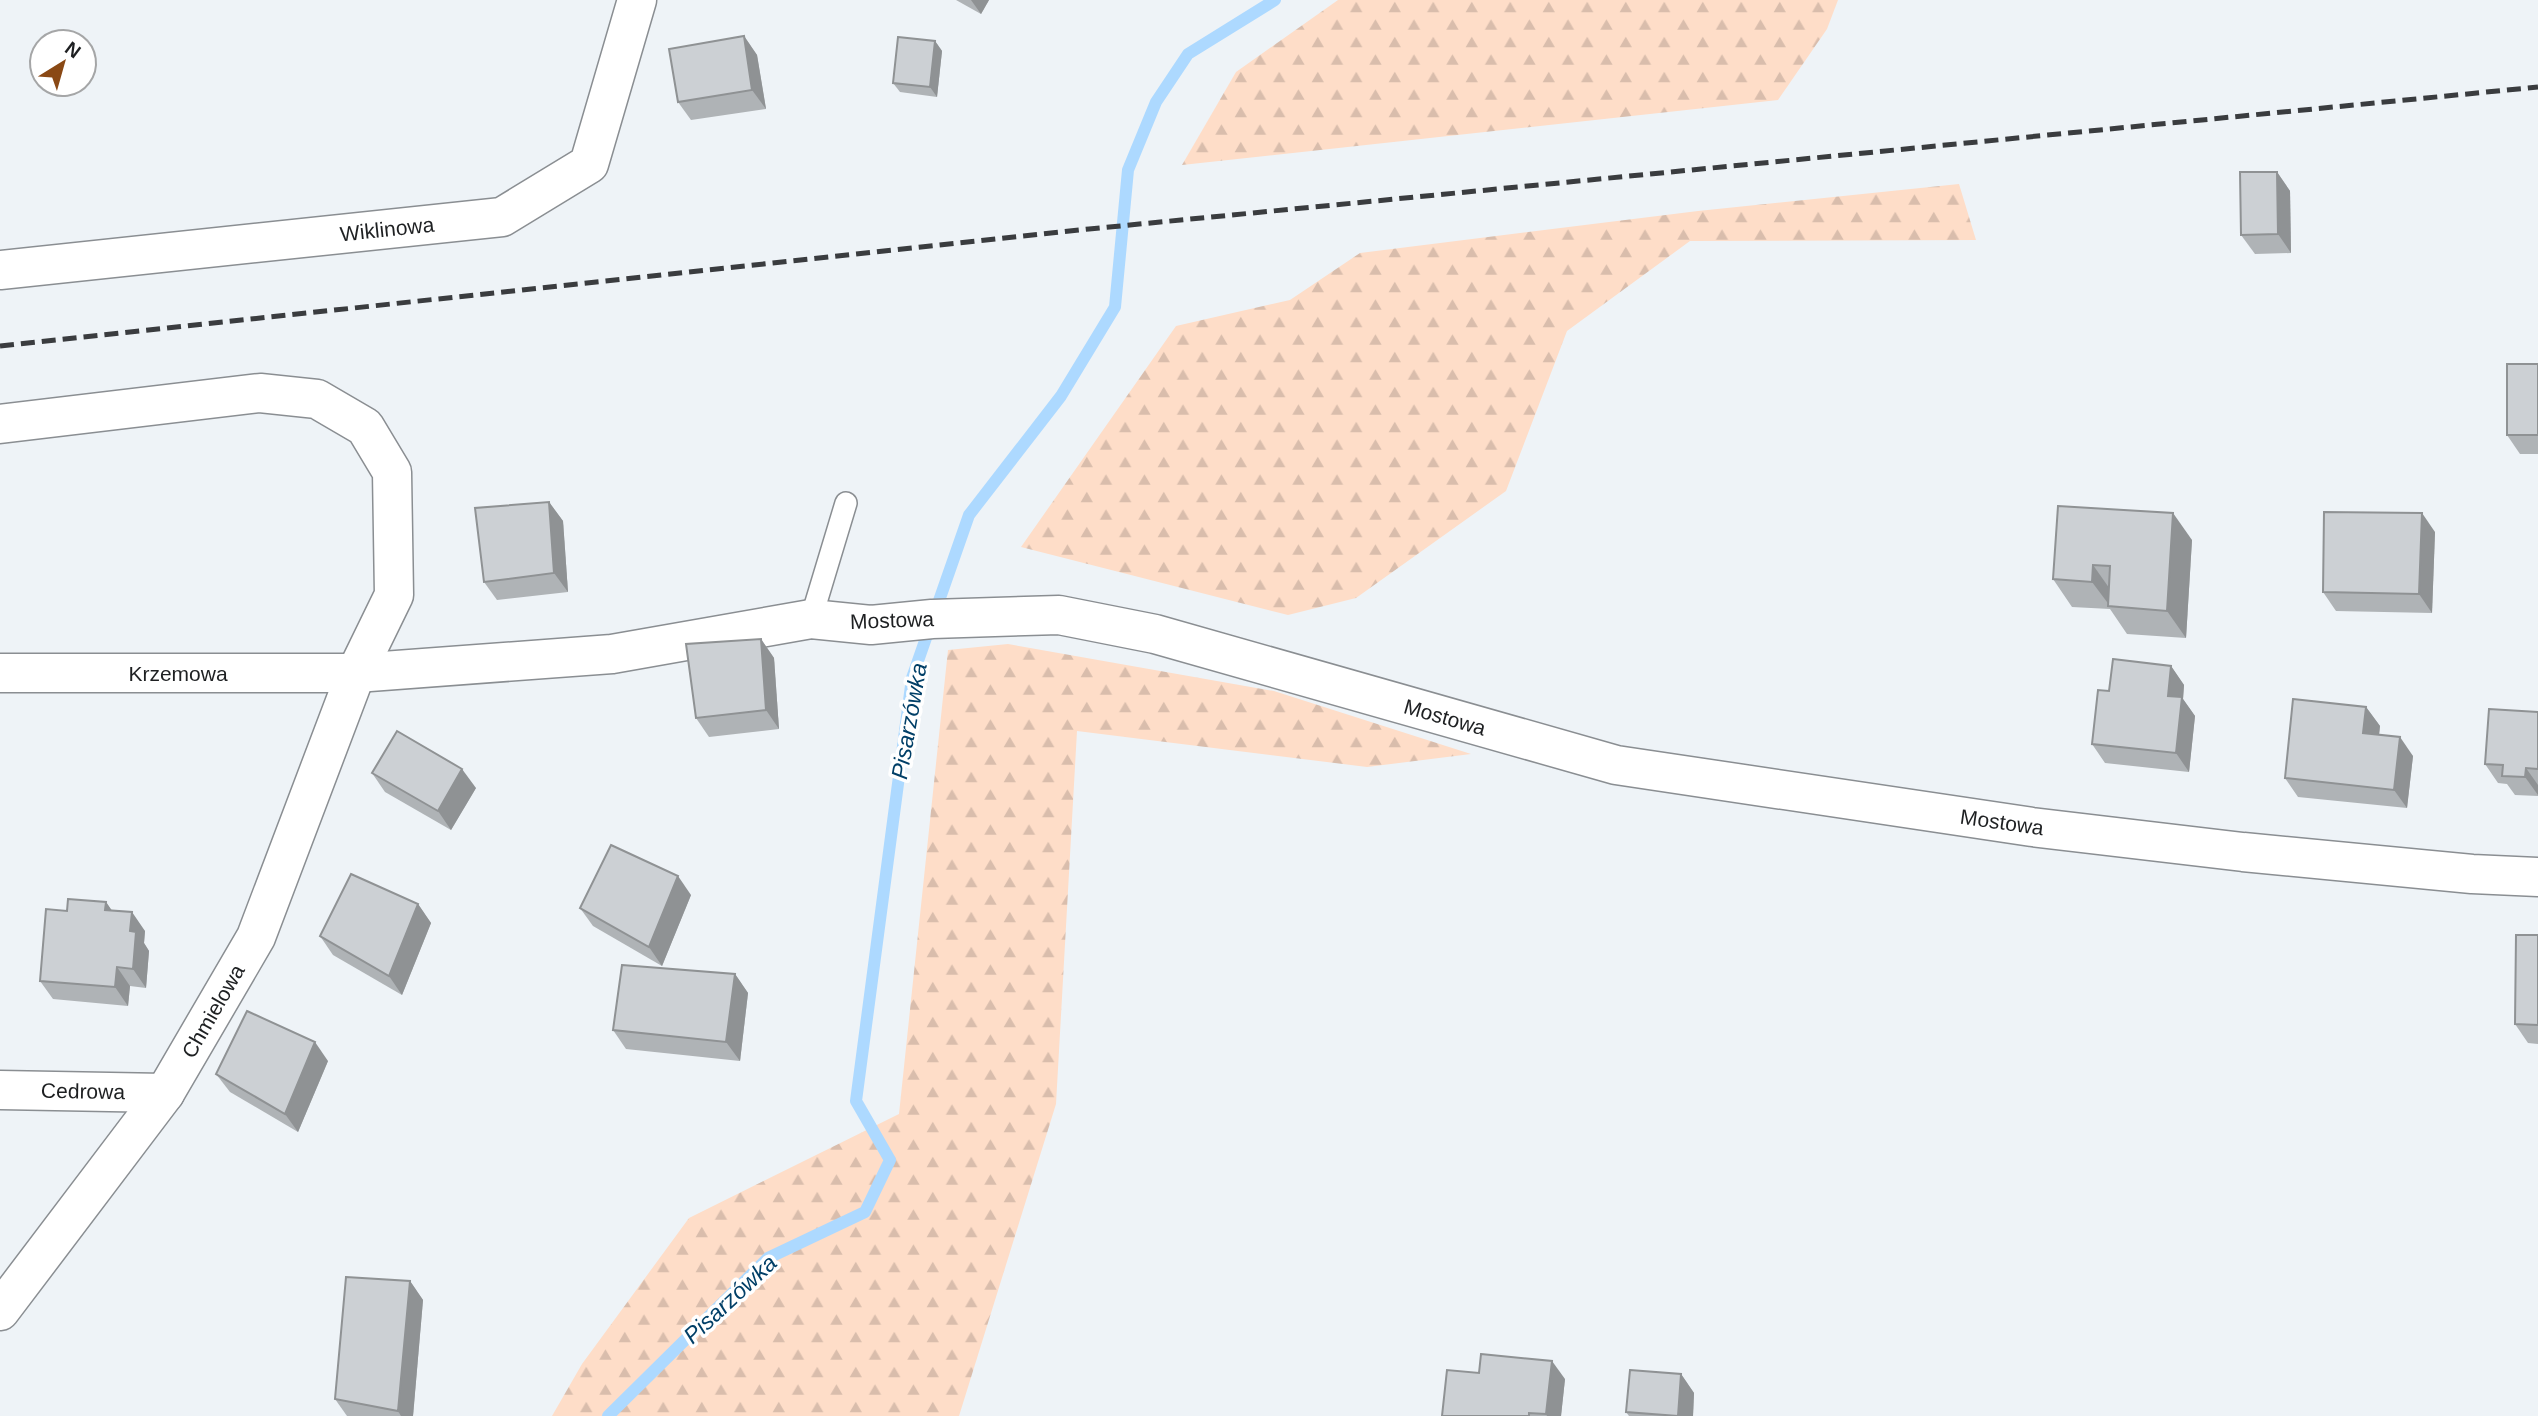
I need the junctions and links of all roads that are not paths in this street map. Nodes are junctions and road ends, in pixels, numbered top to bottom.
1 (637, 0) edge
2 (0, 270) edge
3 (0, 424) edge
4 (846, 503) dead end
5 (811, 619) junction
6 (0, 673) edge
7 (356, 673) junction
8 (2538, 877) edge
9 (0, 1090) edge
10 (165, 1093) junction
11 (0, 1311) edge

1 - 2 street, Wiklinowa
3 - 7 street
4 - 5 lane
5 - 7 street, Mostowa
5 - 8 street, Mostowa
6 - 7 street, Krzemowa
7 - 10 street, Chmielowa
9 - 10 street, Cedrowa
10 - 11 street, Chmielowa

